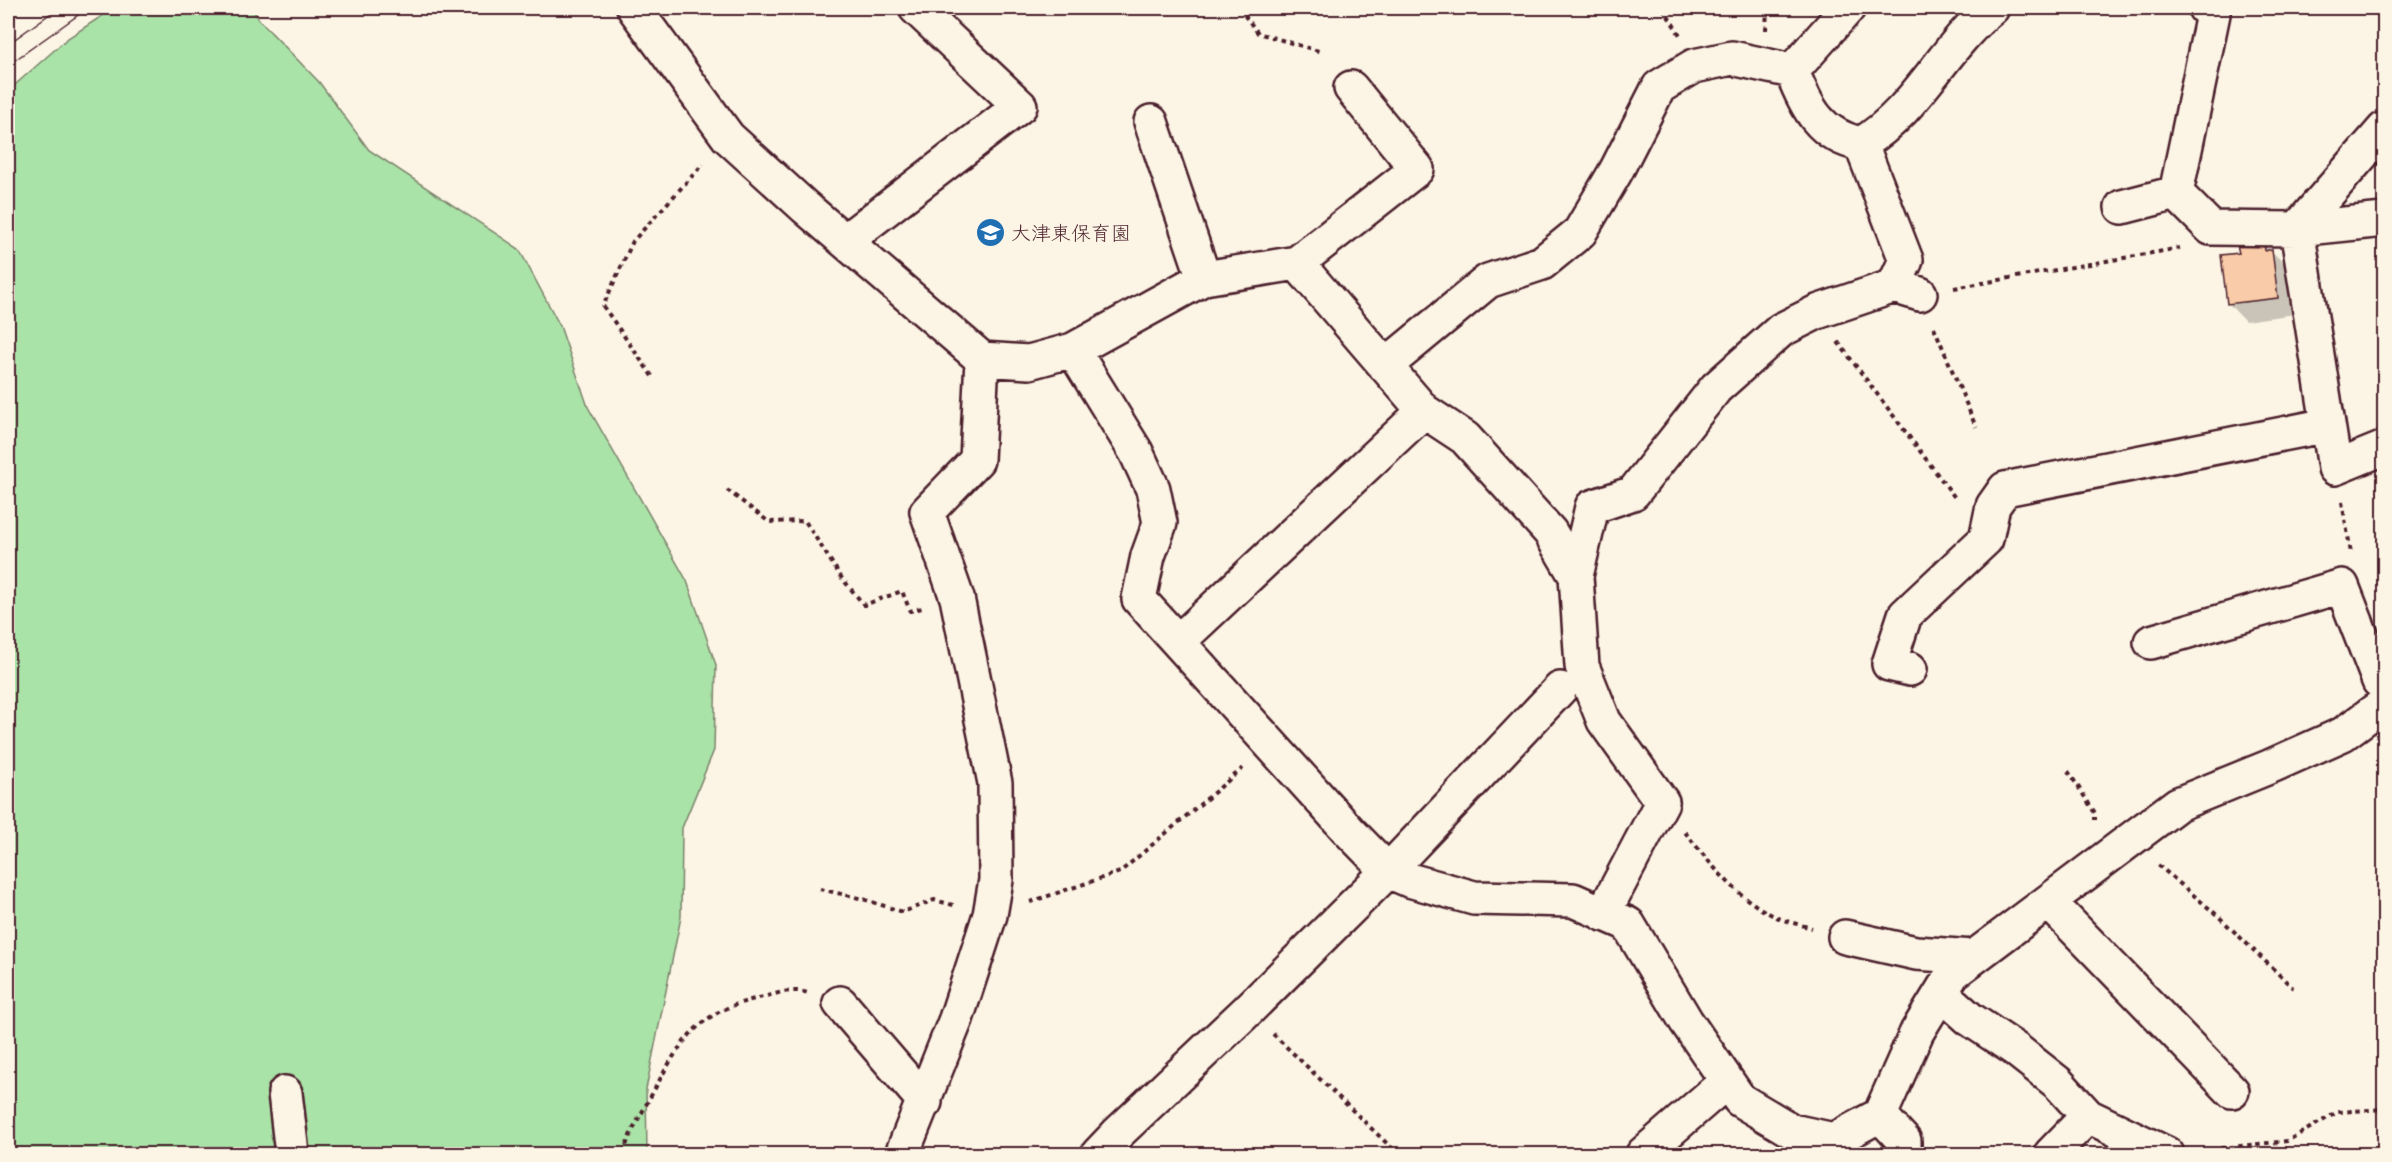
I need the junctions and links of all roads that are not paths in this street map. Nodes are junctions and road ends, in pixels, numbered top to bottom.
1 (634, 8) edge
2 (916, 8) edge
3 (1848, 8) edge
4 (1992, 8) edge
5 (2212, 10) edge
6 (1792, 71) junction
7 (1351, 88) dead end
8 (1151, 122) dead end
9 (2385, 129) edge
10 (1861, 144) junction
11 (2176, 193) junction
12 (2122, 207) dead end
13 (2385, 220) edge
14 (2297, 229) junction
15 (845, 241) junction
16 (1297, 263) junction
17 (1204, 278) junction
18 (1073, 350) junction
19 (982, 360) junction
20 (1385, 366) junction
21 (1424, 411) junction
22 (2328, 425) junction
23 (2385, 448) edge
24 (1576, 576) junction
25 (1179, 641) junction
26 (2151, 642) dead end
27 (1910, 669) dead end
28 (2385, 680) edge
29 (1560, 689) dead end
30 (2385, 704) edge
31 (1388, 871) junction
32 (2049, 902) junction
33 (1603, 914) junction
34 (1845, 938) road end
35 (1974, 957) junction
36 (1941, 993) junction
37 (840, 1003) road end
38 (1727, 1081) junction
39 (2232, 1091) dead end
40 (285, 1093) dead end
41 (925, 1102) junction
42 (1880, 1115) junction
43 (2088, 1116) junction
44 (1808, 1134) junction
45 (292, 1155) edge
46 (902, 1155) edge
47 (1098, 1155) edge
48 (1643, 1155) edge
49 (1780, 1155) edge
50 (1904, 1155) edge
51 (2051, 1155) edge
52 (2167, 1155) edge

1 - 15 street
2 - 15 street
3 - 6 street
4 - 10 street
5 - 11 street
6 - 10 street
6 - 20 street
7 - 16 street
8 - 17 street
9 - 14 street
10 - 24 street
11 - 12 street
11 - 14 street
13 - 14 street
14 - 22 street
15 - 19 street
16 - 17 street
16 - 20 street
17 - 18 street
18 - 19 street
18 - 25 street
19 - 41 street
20 - 21 street
21 - 24 street
21 - 25 street
22 - 23 street
22 - 27 street
24 - 33 street
25 - 31 street
26 - 28 street
29 - 31 street
30 - 32 street
31 - 33 street
31 - 47 street
32 - 35 street
32 - 39 street
33 - 38 street
34 - 35 street
35 - 36 street
36 - 42 street
36 - 43 street
37 - 41 street
38 - 44 street
38 - 48 street
40 - 45 street
41 - 46 street
42 - 44 street
42 - 50 street
43 - 51 street
43 - 52 street
44 - 49 street

